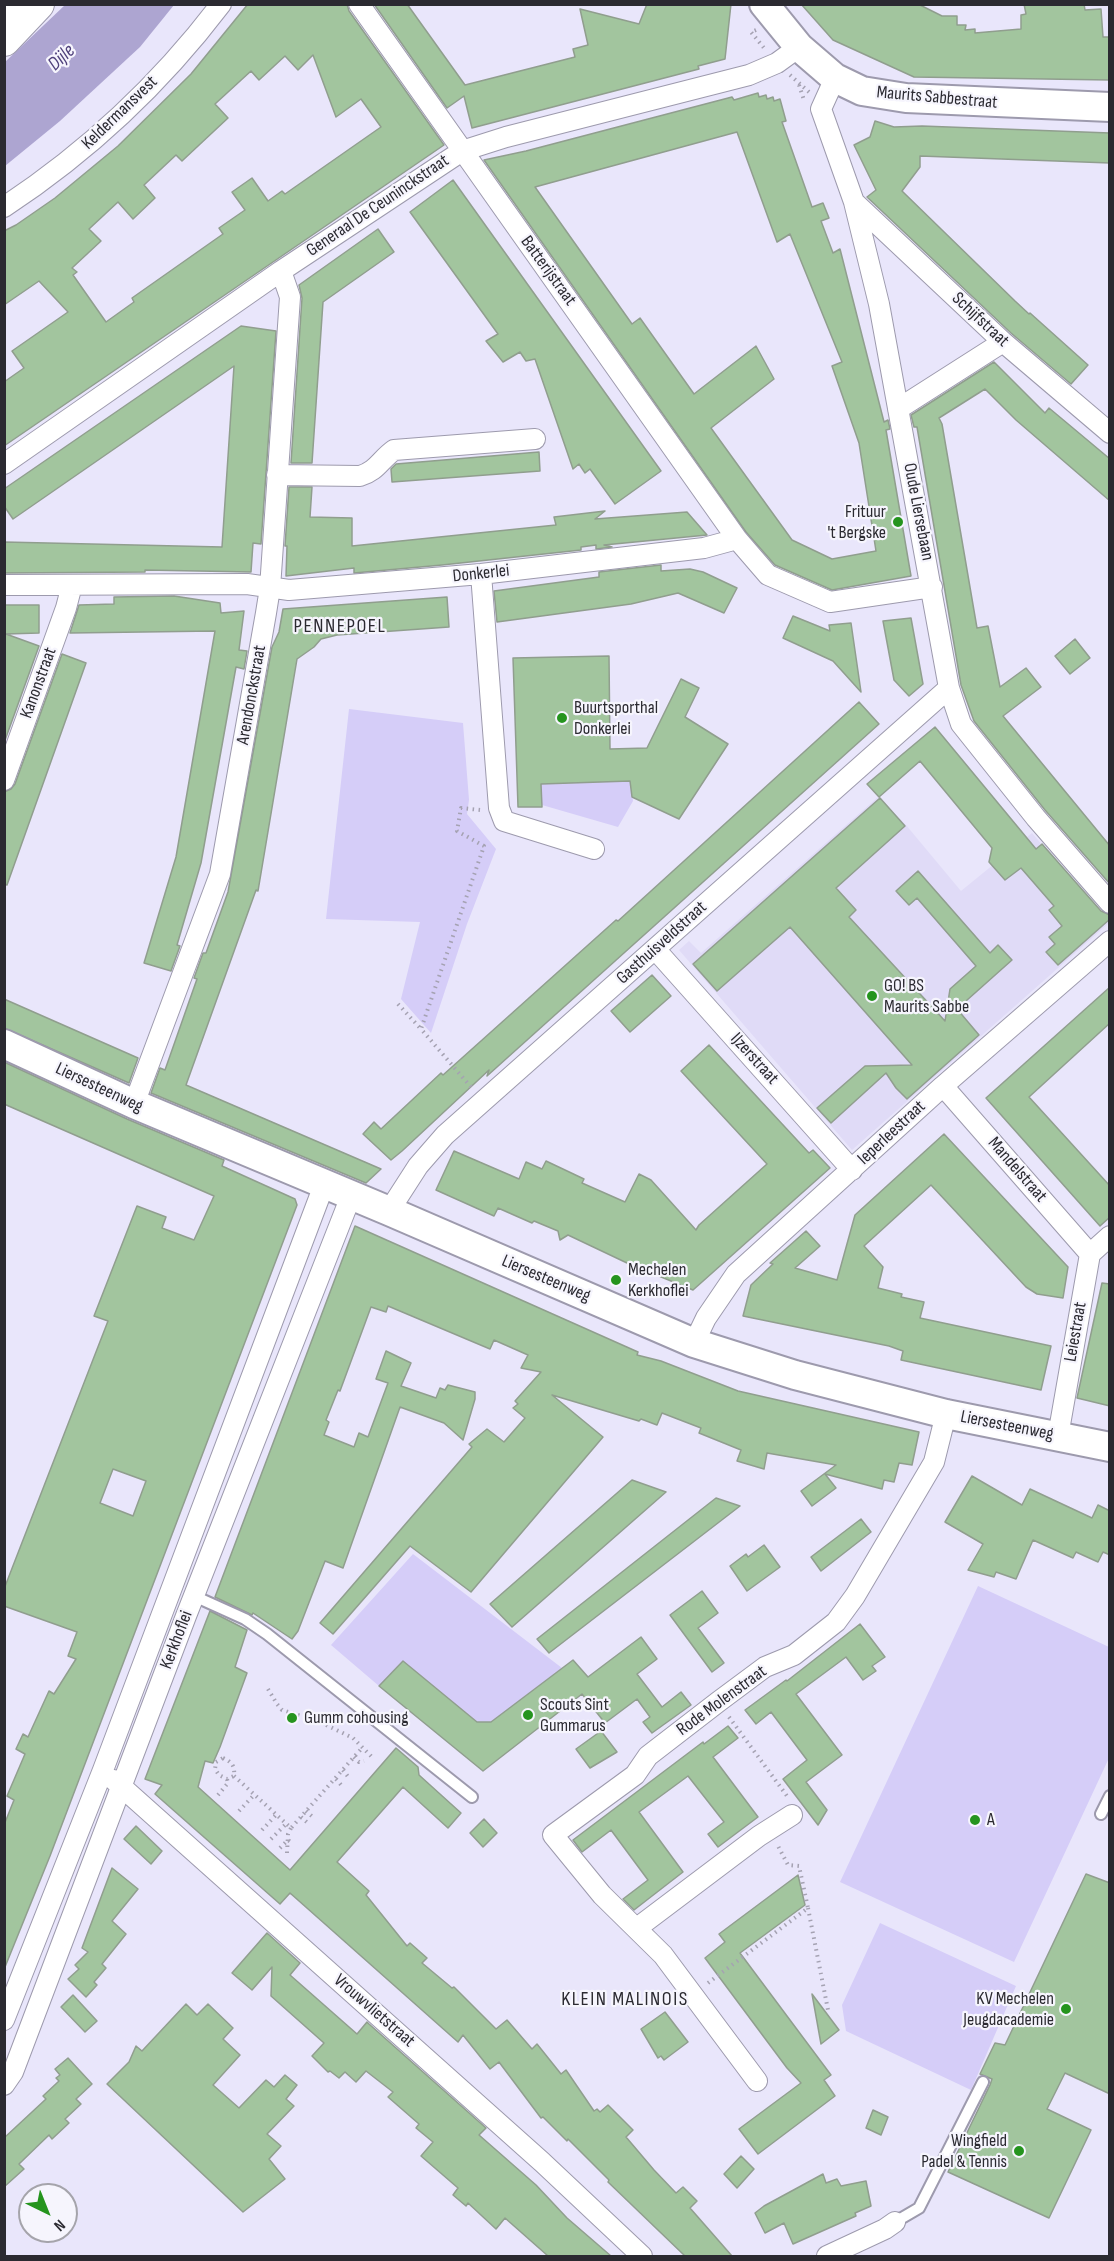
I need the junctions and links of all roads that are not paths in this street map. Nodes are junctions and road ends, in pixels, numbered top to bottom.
1 (38, 4) edge
2 (221, 4) edge
3 (359, 4) edge
4 (764, 4) edge
5 (4, 39) edge
6 (799, 47) junction
7 (835, 78) junction
8 (1110, 108) edge
9 (462, 150) junction
10 (854, 202) junction
11 (4, 207) edge
12 (281, 271) junction
13 (1003, 342) junction
14 (898, 409) junction
15 (1110, 433) edge
16 (535, 438) dead end
17 (4, 464) edge
18 (277, 475) junction
19 (737, 538) junction
20 (481, 574) junction
21 (4, 585) edge
22 (72, 585) junction
23 (932, 587) junction
24 (270, 588) junction
25 (950, 688) junction
26 (4, 780) edge
27 (594, 849) dead end
28 (1110, 903) edge
29 (1110, 940) edge
30 (656, 949) junction
31 (4, 1044) edge
32 (943, 1086) junction
33 (134, 1104) junction
34 (852, 1170) junction
35 (324, 1185) junction
36 (351, 1196) junction
37 (389, 1211) junction
38 (1110, 1236) edge
39 (1090, 1254) junction
40 (694, 1343) junction
41 (946, 1414) junction
42 (1058, 1436) junction
43 (1110, 1447) edge
44 (194, 1596) junction
45 (103, 1770) junction
46 (122, 1788) junction
47 (1110, 1796) edge
48 (472, 1797) dead end
49 (792, 1815) road end
50 (1101, 1815) dead end
51 (637, 1928) junction
52 (4, 2020) edge
53 (757, 2081) dead end
54 (983, 2082) dead end
55 (4, 2085) edge
56 (895, 2222) joint
57 (642, 2256) edge
58 (826, 2256) edge

1 - 5 main road
2 - 11 street, Keldermansvest
3 - 9 street, Batterijstraat
4 - 6 main road, Maurits Sabbestraat
6 - 7 main road, Maurits Sabbestraat
6 - 9 street, Generaal De Ceuninckstraat
7 - 8 main road, Maurits Sabbestraat
7 - 10 street, Oude Liersebaan
9 - 12 street, Generaal De Ceuninckstraat
9 - 19 street, Batterijstraat
10 - 13 street, Schijfstraat
10 - 14 street, Oude Liersebaan
12 - 17 street, Generaal De Ceuninckstraat
12 - 18 street, Arendonckstraat
13 - 14 street
13 - 15 street, Schijfstraat
14 - 23 street, Oude Liersebaan
16 - 18 street
18 - 24 street, Arendonckstraat
19 - 20 street, Donkerlei
19 - 23 street
20 - 24 street, Donkerlei
20 - 27 street
21 - 22 street, Donkerlei
22 - 24 street, Donkerlei
22 - 26 street, Kanonstraat
23 - 25 street, Oude Liersebaan
24 - 33 street, Arendonckstraat
25 - 28 street, Oude Liersebaan
25 - 30 street, Gasthuisveldstraat
29 - 32 street, Ieperleestraat
30 - 34 street, IJzerstraat
30 - 37 street, Gasthuisveldstraat
31 - 33 main road, Liersesteenweg
32 - 34 street, Ieperleestraat
32 - 39 street, Mandelstraat
33 - 35 main road, Liersesteenweg
34 - 40 street, Ieperleestraat
35 - 36 main road, Liersesteenweg
35 - 45 street, Kerkhoflei
36 - 37 main road, Liersesteenweg
36 - 44 street, Kerkhoflei
37 - 40 main road, Liersesteenweg
38 - 39 street
39 - 42 street, Leiestraat
40 - 41 main road, Liersesteenweg
41 - 42 main road, Liersesteenweg
41 - 51 street, Rode Molenstraat
42 - 43 main road, Liersesteenweg
44 - 46 street, Kerkhoflei
44 - 48 lane
45 - 46 street, Vrouwvlietstraat
45 - 52 street, Kerkhoflei
46 - 55 street, Kerkhoflei
46 - 57 street, Vrouwvlietstraat
47 - 50 lane
49 - 51 street
51 - 53 street, Rode Molenstraat
54 - 56 lane
56 - 58 street

